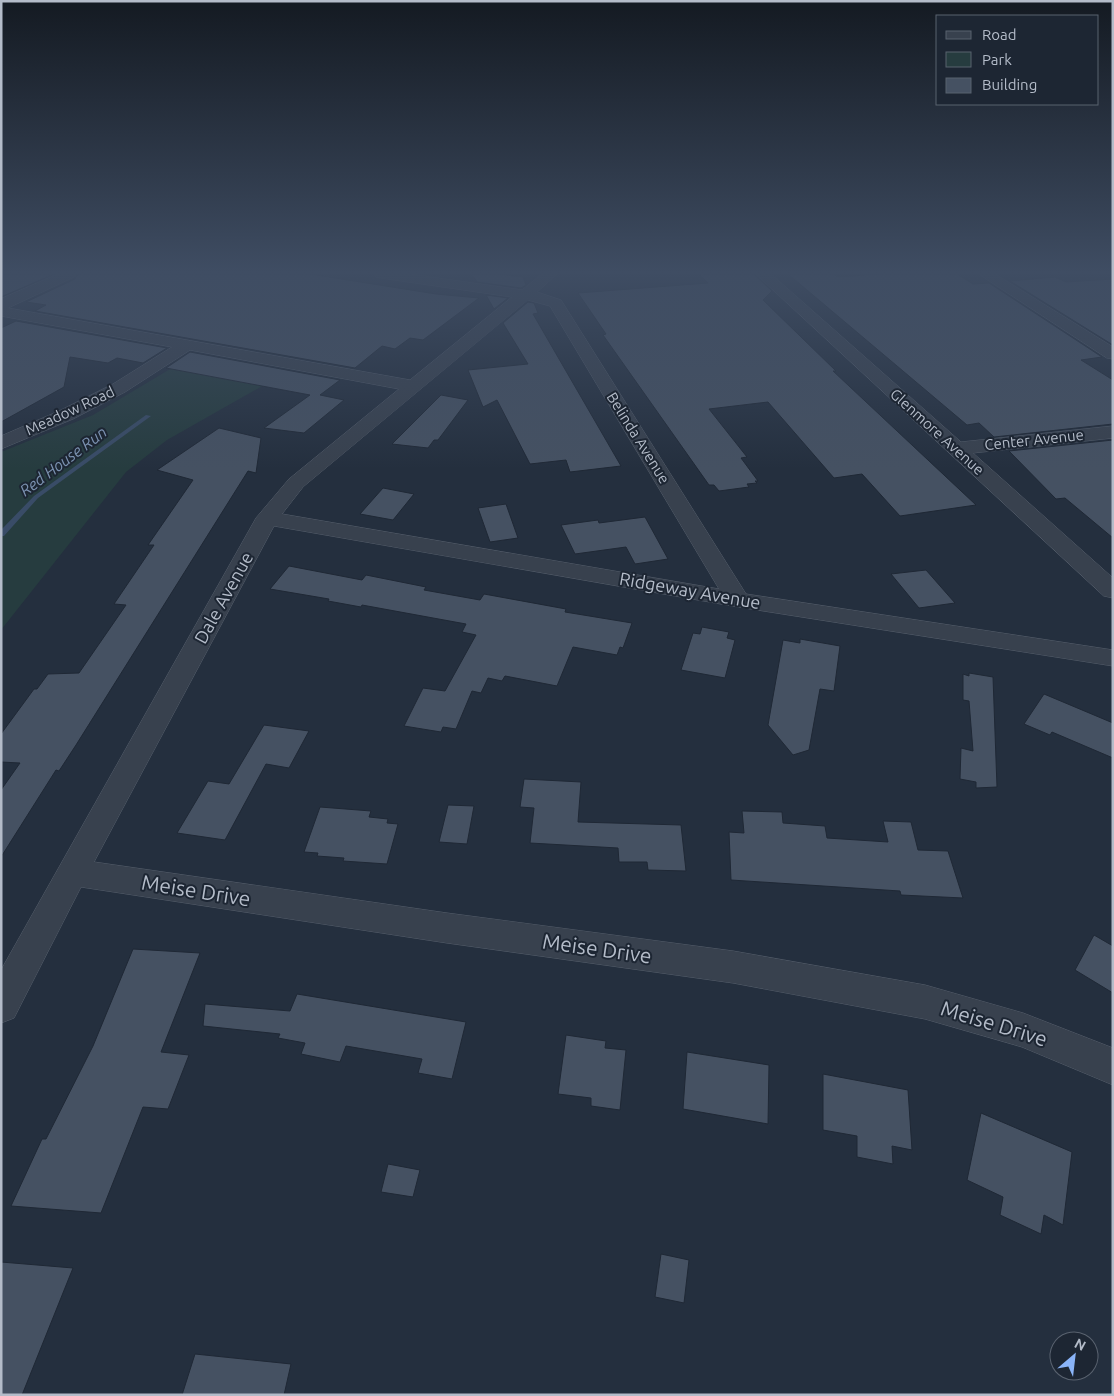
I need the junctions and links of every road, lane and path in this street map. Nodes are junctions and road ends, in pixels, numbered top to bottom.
1 (160, 339) edge
2 (470, 339) edge
3 (578, 339) edge
4 (834, 339) edge
5 (1089, 339) edge
6 (188, 344) junction
7 (1113, 354) edge
8 (414, 386) junction
9 (1113, 432) edge
10 (1, 443) edge
11 (955, 449) junction
12 (267, 518) junction
13 (1113, 591) edge
14 (738, 600) junction
15 (1113, 658) edge
16 (72, 872) junction
17 (1, 1006) edge
18 (1113, 1067) edge

1 - 6 street
2 - 8 street, Dale Avenue
3 - 14 street, Belinda Avenue
4 - 11 street, Glenmore Avenue
5 - 7 street
6 - 8 street
6 - 10 street, Meadow Road
8 - 12 street, Dale Avenue
9 - 11 street, Center Avenue
11 - 13 street, Glenmore Avenue
12 - 14 street, Ridgeway Avenue
12 - 16 street, Dale Avenue
14 - 15 street, Ridgeway Avenue
16 - 17 street, Dale Avenue
16 - 18 street, Meise Drive

